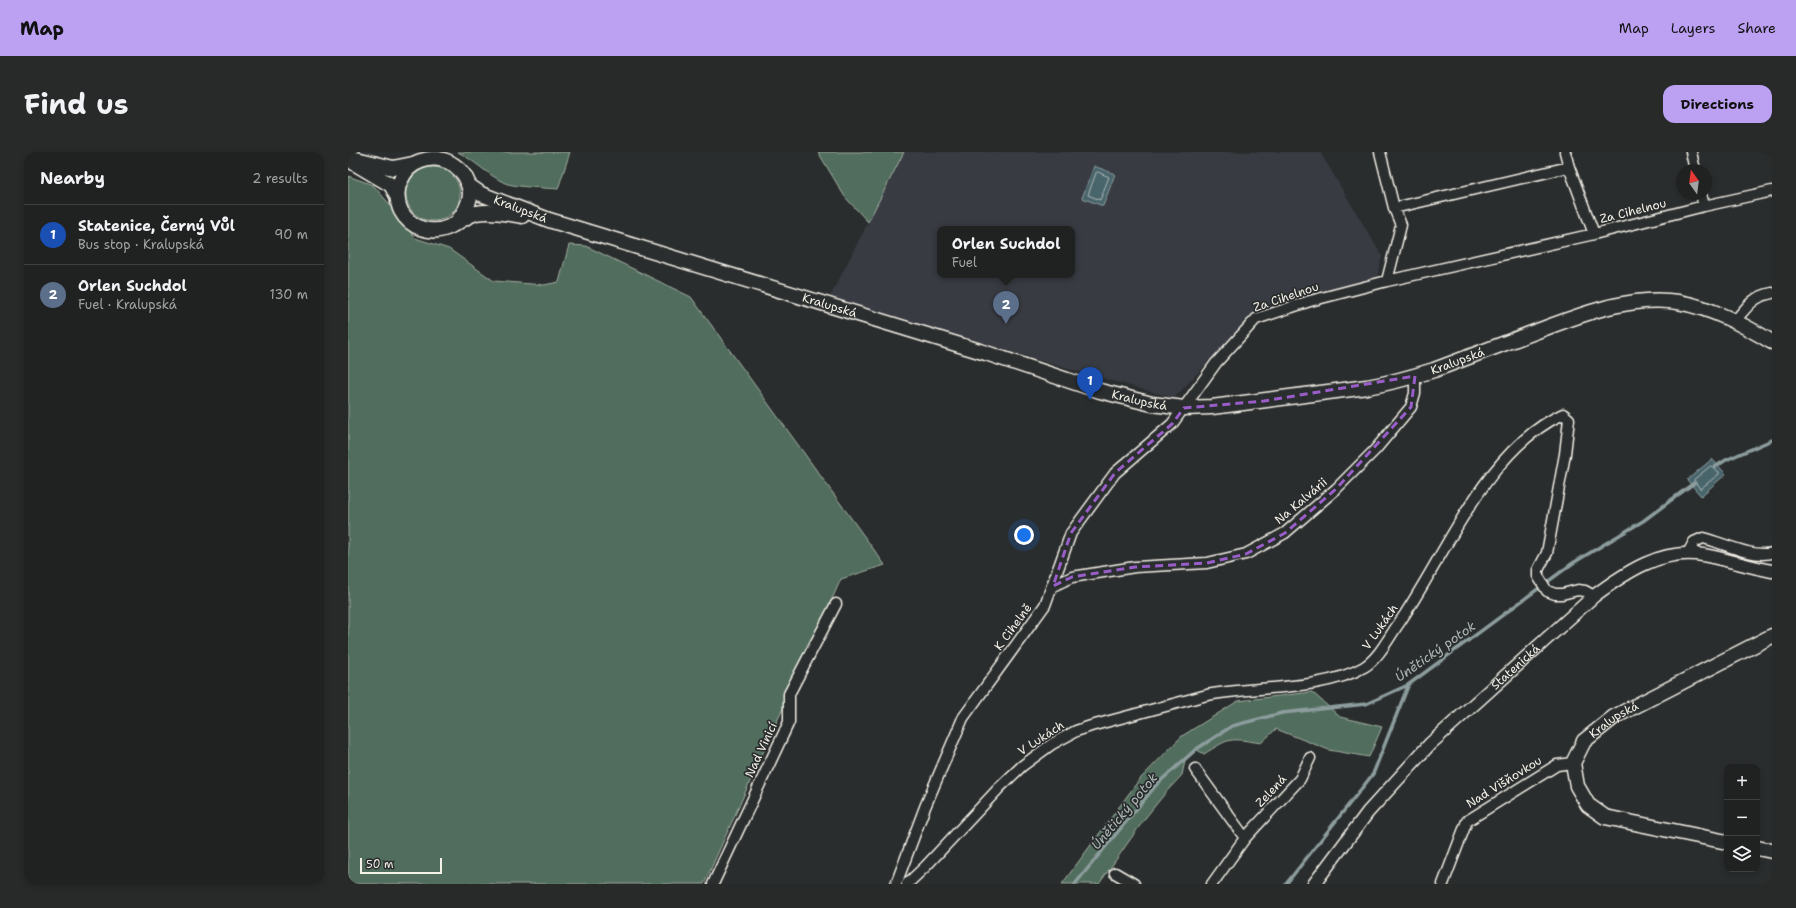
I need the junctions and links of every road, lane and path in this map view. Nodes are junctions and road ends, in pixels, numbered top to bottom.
1 (1380, 152) edge
2 (1565, 152) edge
3 (1691, 152) edge
4 (348, 158) edge
5 (414, 164) junction
6 (1694, 164) edge
7 (1569, 168) junction
8 (468, 185) junction
9 (1772, 191) edge
10 (397, 196) junction
11 (1702, 200) edge
12 (1704, 206) junction
13 (1394, 208) junction
14 (549, 220) junction
15 (457, 222) junction
16 (1594, 234) junction
17 (1387, 281) junction
18 (1772, 293) edge
19 (1735, 321) junction
20 (1772, 342) edge
21 (1414, 376) junction
22 (1184, 408) junction
23 (1772, 553) edge
24 (1688, 554) junction
25 (1772, 571) edge
26 (1053, 586) junction
27 (1594, 596) junction
28 (836, 604) dead end
29 (1772, 636) edge
30 (1310, 758) dead end
31 (1573, 763) junction
32 (1195, 769) dead end
33 (1245, 838) junction
34 (1724, 841) edge
35 (1760, 849) edge
36 (1772, 851) edge
37 (1115, 873) dead end
38 (713, 884) edge
39 (896, 884) edge
40 (907, 884) edge
41 (1134, 884) edge
42 (1212, 884) edge
43 (1314, 884) edge
44 (1443, 884) edge

1 - 13 street
2 - 7 street, Za Cihelnou
3 - 6 street
4 - 5 main road
4 - 10 main road
5 - 8 main road
5 - 10 main road
7 - 13 street
7 - 16 street, Za Cihelnou
8 - 14 main road, Kralupská
8 - 15 main road
9 - 12 street, Za Cihelnou
10 - 15 main road
11 - 12 street
12 - 16 street, Za Cihelnou
13 - 17 street
14 - 15 main road
14 - 22 main road, Kralupská
16 - 17 street, Za Cihelnou
17 - 22 street, Za Cihelnou
18 - 19 street
19 - 20 main road, Kralupská
19 - 21 main road, Kralupská
21 - 22 main road, Kralupská
21 - 26 street, Na Kalvárii
22 - 26 street, K Cihelně
23 - 24 street
24 - 25 street, Statenická
24 - 27 street, Statenická
26 - 39 street, K Cihelně
27 - 40 street, V Lukách
27 - 43 street, Statenická
28 - 38 street, Nad Vinicí
29 - 31 main road, Kralupská
30 - 33 street, Zelená
31 - 34 main road
31 - 44 street, Nad Višňovkou
32 - 33 street
33 - 42 street, Zelená
35 - 36 main road
37 - 41 street

